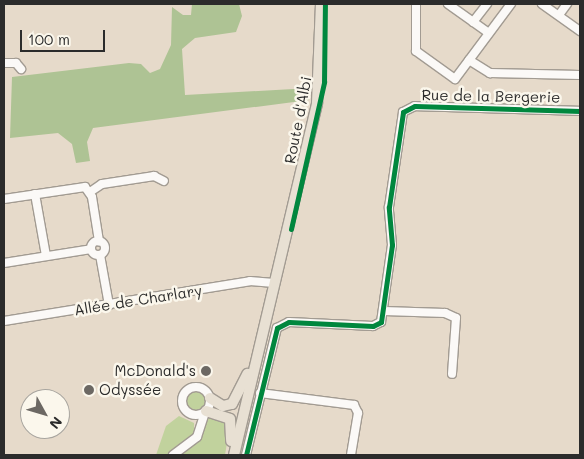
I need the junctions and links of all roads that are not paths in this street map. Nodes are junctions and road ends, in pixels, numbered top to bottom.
1 (321, 4) edge
2 (416, 4) edge
3 (448, 4) edge
4 (487, 4) edge
5 (511, 4) edge
6 (542, 4) edge
7 (567, 4) edge
8 (558, 15) junction
9 (473, 22) junction
10 (580, 31) edge
11 (489, 33) junction
12 (469, 60) junction
13 (4, 63) edge
14 (21, 68) dead end
15 (580, 75) edge
16 (580, 111) edge
17 (164, 181) dead end
18 (90, 192) junction
19 (35, 194) junction
20 (4, 199) edge
21 (285, 240) junction
22 (98, 241) junction
23 (91, 249) junction
24 (100, 255) junction
25 (46, 256) junction
26 (4, 263) edge
27 (271, 283) junction
28 (109, 305) junction
29 (384, 311) junction
30 (4, 321) edge
31 (257, 350) junction
32 (452, 374) dead end
33 (249, 390) junction
34 (260, 393) junction
35 (210, 398) junction
36 (205, 411) junction
37 (190, 414) junction
38 (199, 430) junction
39 (173, 455) edge
40 (228, 455) edge
41 (234, 455) edge
42 (246, 455) edge
43 (351, 455) edge

1 - 21 main road, Route d'Albi
2 - 12 street
3 - 9 street
4 - 9 street
5 - 11 street
6 - 8 street
7 - 8 street
8 - 10 street
9 - 11 street
11 - 12 street
12 - 15 street
13 - 14 street
16 - 29 street, Rue de la Bergerie
17 - 18 street
18 - 19 street
18 - 22 street
19 - 20 street
19 - 25 street
21 - 27 main road, Route d'Albi
21 - 33 main road, Route d'Albi
22 - 23 street
22 - 24 street
23 - 24 street
23 - 25 street
24 - 28 street
25 - 26 street
27 - 28 street, Allée de Charlary
27 - 31 main road, Route d'Albi
28 - 30 street, Allée de Charlary
29 - 32 street
29 - 34 street
31 - 33 main road, Route d'Albi
31 - 35 main road
33 - 41 main road, Route d'Albi
34 - 42 street
34 - 43 street
35 - 36 street
35 - 37 street
36 - 37 street
36 - 38 street
36 - 40 main road
37 - 38 street
38 - 39 street

